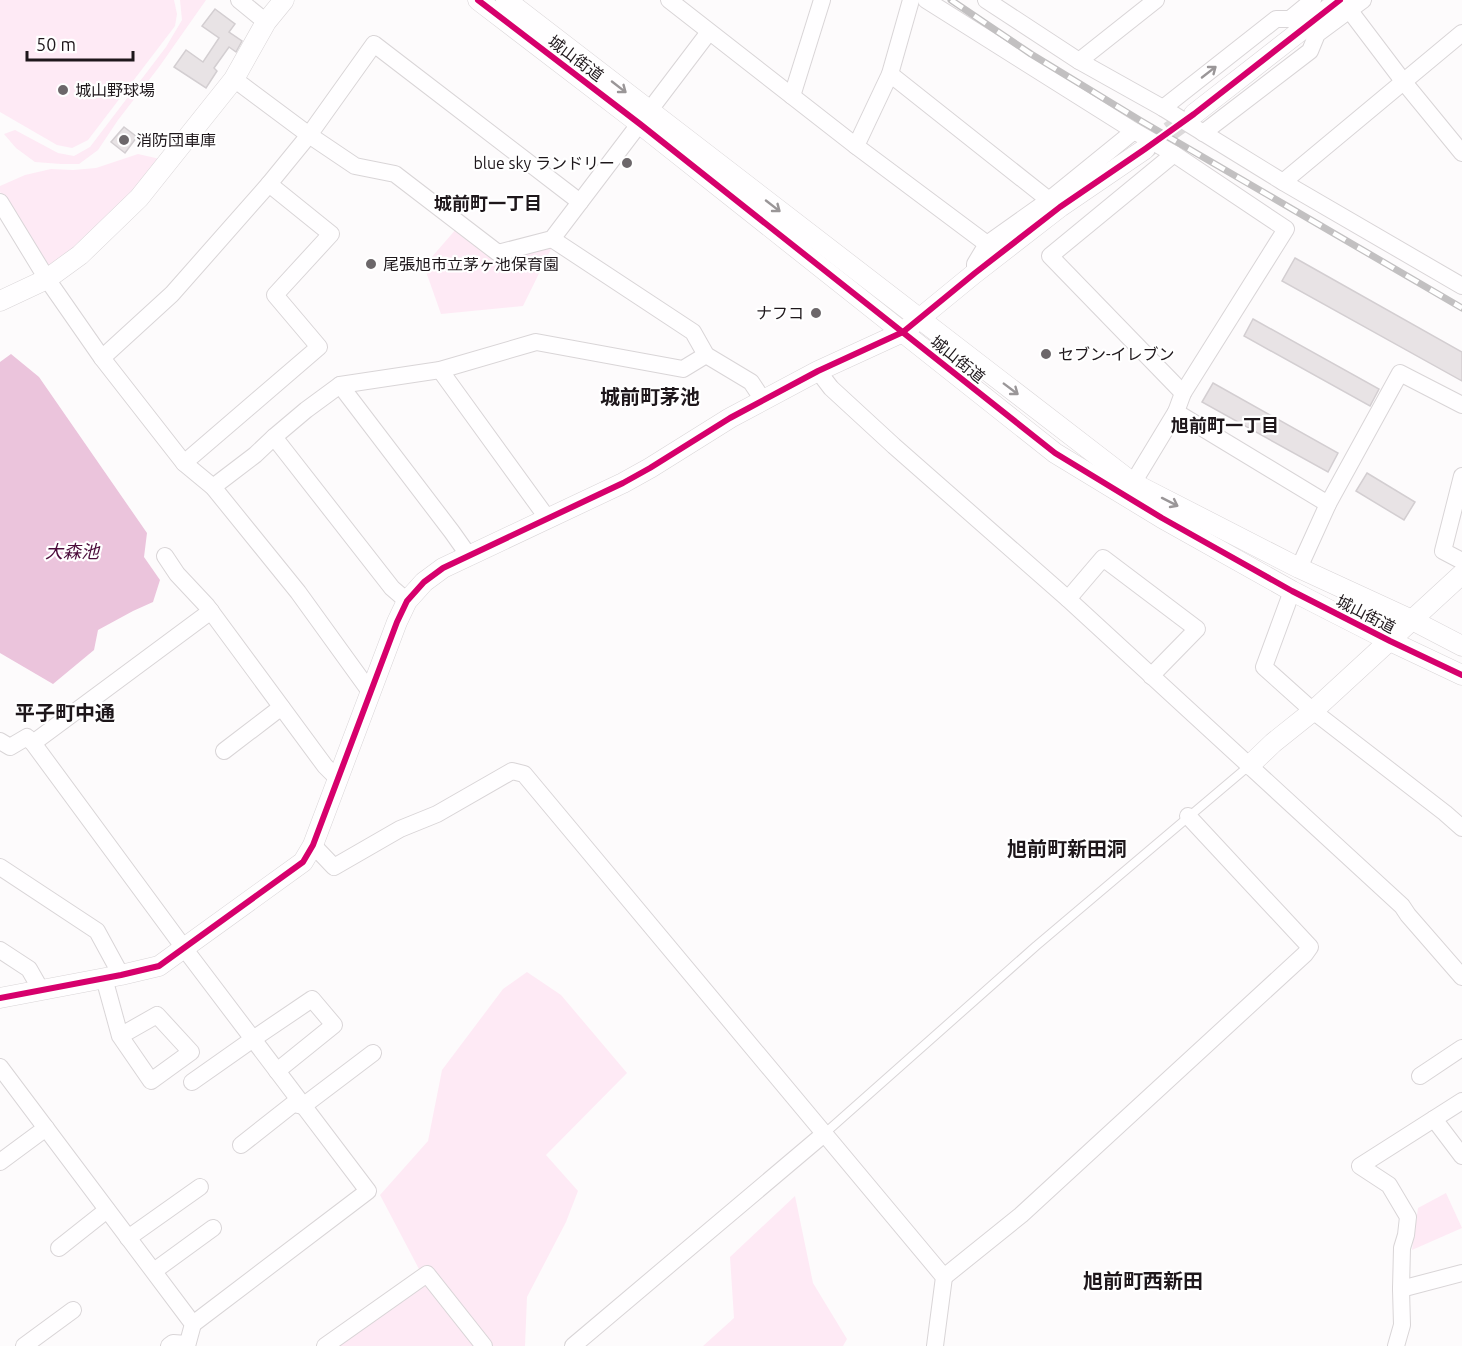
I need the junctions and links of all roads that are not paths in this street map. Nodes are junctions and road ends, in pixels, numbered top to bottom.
1 (238, 0) edge
2 (284, 0) edge
3 (478, 0) edge
4 (506, 0) edge
5 (822, 0) edge
6 (911, 0) edge
7 (926, 0) edge
8 (986, 0) edge
9 (1156, 0) edge
10 (1313, 0) edge
11 (673, 1) edge
12 (1351, 4) edge
13 (266, 22) junction
14 (709, 32) junction
15 (1462, 33) edge
16 (1079, 61) junction
17 (890, 74) junction
18 (234, 79) junction
19 (1403, 81) junction
20 (792, 96) junction
21 (1163, 108) junction
22 (1194, 114) tunnel mouth
23 (645, 117) junction
24 (1134, 131) junction
25 (1203, 133) junction
26 (309, 135) junction
27 (856, 146) junction
28 (1145, 149) tunnel mouth
29 (1462, 153) edge
30 (1174, 154) junction
31 (1283, 182) junction
32 (269, 184) junction
33 (1048, 200) junction
34 (0, 202) edge
35 (580, 202) junction
36 (552, 239) junction
37 (987, 244) junction
38 (975, 273) junction
39 (47, 279) junction
40 (1462, 286) edge
41 (0, 301) edge
42 (919, 319) junction
43 (903, 332) junction
44 (705, 355) junction
45 (102, 357) junction
46 (440, 370) junction
47 (818, 371) junction
48 (340, 385) junction
49 (1183, 393) junction
50 (763, 400) junction
51 (1462, 405) edge
52 (1176, 412) junction
53 (274, 437) junction
54 (184, 463) junction
55 (1462, 476) edge
56 (1133, 483) junction
57 (213, 488) junction
58 (1328, 504) junction
59 (548, 519) junction
60 (165, 556) dead end
61 (469, 556) junction
62 (1462, 561) edge
63 (1299, 568) junction
64 (1462, 574) edge
65 (1292, 591) junction
66 (1068, 599) junction
67 (407, 602) junction
68 (211, 611) junction
69 (1412, 620) junction
70 (1390, 640) junction
71 (1462, 646) edge
72 (1462, 675) edge
73 (1151, 676) junction
74 (370, 693) junction
75 (282, 708) junction
76 (1313, 711) junction
77 (0, 741) edge
78 (33, 743) junction
79 (224, 751) dead end
80 (1250, 765) junction
81 (339, 776) junction
82 (1188, 816) junction
83 (1462, 828) edge
84 (313, 845) junction
85 (0, 867) edge
86 (184, 948) junction
87 (0, 950) edge
88 (113, 976) junction
89 (1462, 977) edge
90 (41, 990) junction
91 (0, 998) edge
92 (120, 1036) dead end
93 (253, 1039) junction
94 (1462, 1048) edge
95 (374, 1053) dead end
96 (0, 1067) edge
97 (277, 1071) junction
98 (1420, 1076) dead end
99 (192, 1082) dead end
100 (5, 1085) edge
101 (1462, 1101) edge
102 (303, 1106) junction
103 (1434, 1119) junction
104 (46, 1128) junction
105 (824, 1134) junction
106 (241, 1145) dead end
107 (1462, 1156) edge
108 (0, 1162) edge
109 (200, 1187) dead end
110 (107, 1210) junction
111 (213, 1228) dead end
112 (128, 1238) junction
113 (59, 1248) dead end
114 (154, 1271) junction
115 (1462, 1273) edge
116 (944, 1278) junction
117 (1401, 1289) junction
118 (73, 1310) dead end
119 (193, 1324) junction
120 (187, 1345) edge
121 (24, 1346) edge
122 (169, 1346) edge
123 (325, 1346) edge
124 (484, 1346) edge
125 (573, 1346) edge
126 (935, 1346) edge
127 (1396, 1346) edge

1 - 13 street
2 - 13 street
3 - 23 street, 城山街道
4 -> 23 street, 城山街道
5 - 20 street
6 - 17 street
7 - 24 street
8 - 16 street
9 - 16 street
21 -> 10 street
11 - 14 street
12 - 19 street
12 - 22 street
12 - 25 street
13 - 18 street
14 - 20 street
14 - 23 street
15 - 19 street
16 - 21 street
17 - 27 street
17 - 33 street
18 - 26 street
18 - 39 street
19 - 29 street
19 - 31 street
20 - 27 street
21 - 25 street
23 - 35 street
23 -> 42 street, 城山街道
23 - 43 street, 城山街道
24 - 30 street
24 - 33 street
25 - 31 street
26 - 32 street
26 - 35 street
26 - 36 street
27 - 37 street
28 - 38 street
30 - 49 street
30 - 49 street
31 - 40 street
32 - 45 street
32 - 54 street
33 - 37 street
34 - 39 street
35 - 36 street
36 - 44 street
37 - 38 street
38 - 42 street
39 - 41 street
39 - 45 street
42 - 43 street
42 -> 56 street, 城山街道
43 - 47 street
43 - 65 street, 城山街道
44 - 46 street
44 - 50 street
45 - 54 street
46 - 48 street
46 - 59 street
47 - 50 street
47 - 66 street
48 - 53 street
48 - 61 street
49 - 52 street
50 - 59 street
51 - 58 street
52 - 56 street
52 - 58 street
53 - 57 street
53 - 67 street
54 - 57 street
55 - 62 street
56 -> 63 street, 城山街道
57 - 74 street
58 - 63 street
59 - 61 street
60 - 68 street
61 - 67 street
63 - 69 street, 城山街道
64 - 69 street
65 - 70 street, 城山街道
65 - 76 street
66 - 73 street
66 - 73 street
67 - 74 street
68 - 75 street
68 - 78 street
69 - 70 street
69 - 71 street, 城山街道
70 - 72 street, 城山街道
70 - 76 street
73 - 80 street
74 - 81 street
75 - 79 street
75 - 81 street
76 - 80 street
76 - 83 street
77 - 78 street
78 - 86 street
80 - 82 lane
80 - 89 street
81 - 84 street
82 - 105 lane
82 - 116 street
84 - 86 street
84 - 105 street
85 - 88 street
86 - 88 street
86 - 93 street
87 - 90 street
88 - 90 street
88 - 92 street
90 - 91 street
93 - 97 street
93 - 97 street
93 - 99 street
94 - 98 street
95 - 102 street
96 - 100 street
97 - 102 street
100 - 104 street
101 - 103 street
102 - 106 street
102 - 119 street
103 - 107 street
103 - 117 street
104 - 108 street
104 - 110 street
105 - 116 street
105 - 125 street
109 - 112 street
110 - 112 street
110 - 113 street
111 - 114 street
112 - 114 street
114 - 119 street
115 - 117 street
116 - 126 street
117 - 127 street
118 - 121 street
119 - 120 street
120 - 122 street
123 - 124 street

